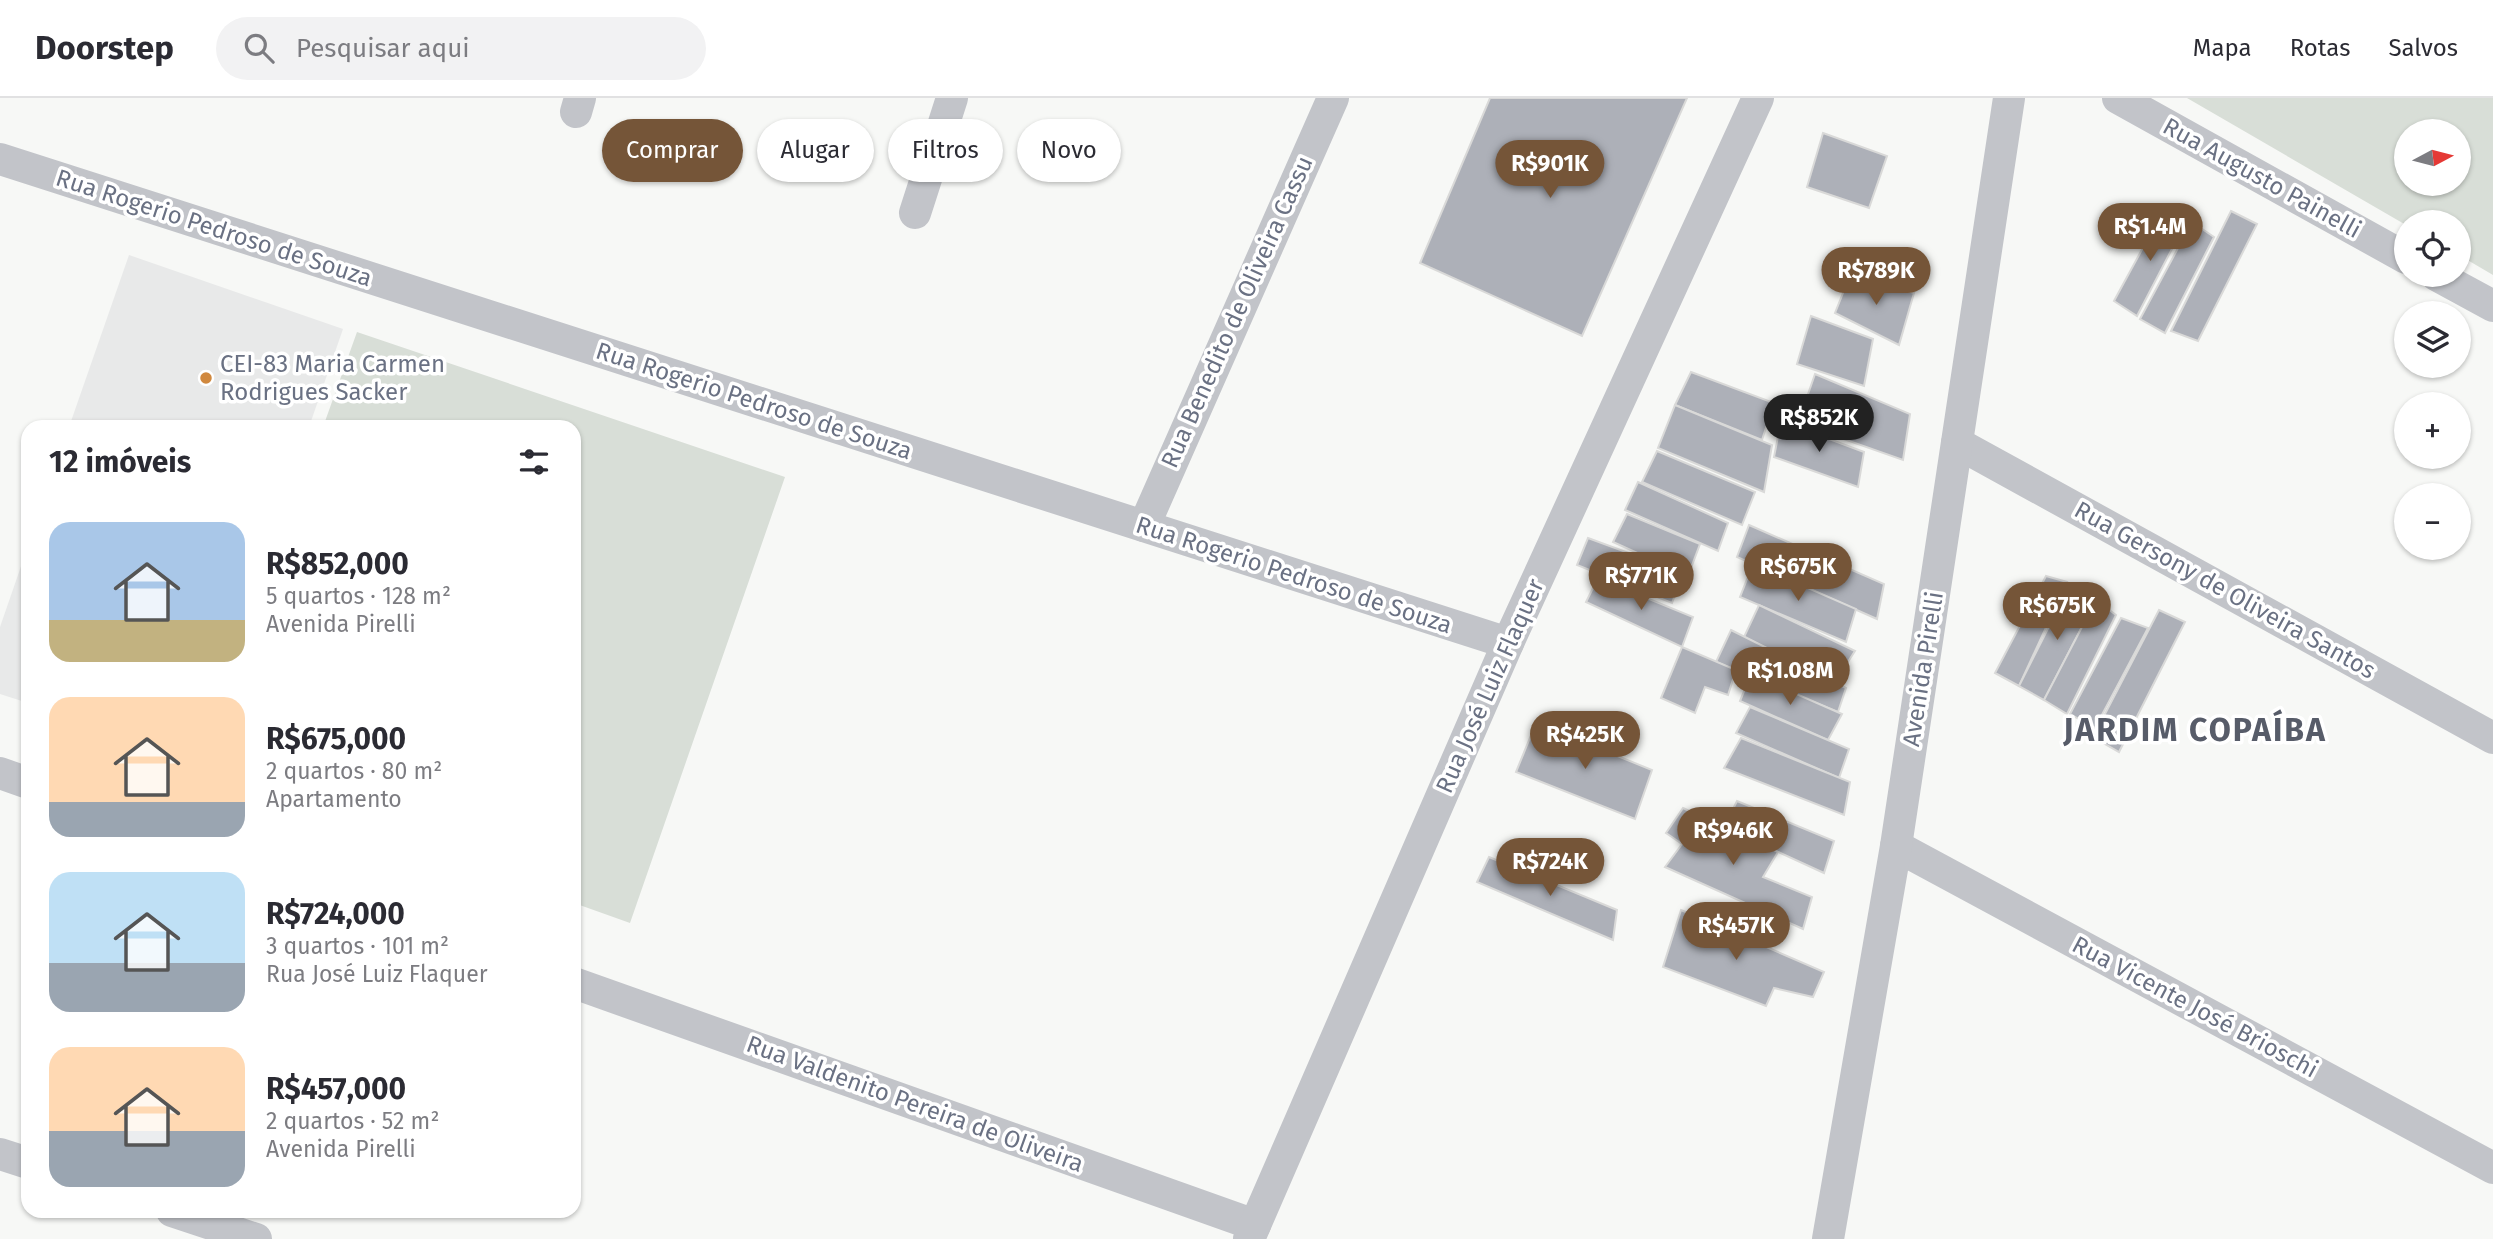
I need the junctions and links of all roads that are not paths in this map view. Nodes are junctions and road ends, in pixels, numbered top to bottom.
1 (952, 98) edge
2 (1333, 98) edge
3 (1758, 98) edge
4 (2009, 98) edge
5 (2118, 98) edge
6 (0, 159) edge
7 (915, 214) dead end
8 (2394, 251) edge
9 (2458, 287) edge
10 (2493, 306) edge
11 (1957, 443) junction
12 (1144, 526) junction
13 (1508, 643) junction
14 (2493, 738) edge
15 (0, 773) edge
16 (21, 780) edge
17 (1896, 846) junction
18 (581, 986) edge
19 (0, 1154) edge
20 (21, 1161) edge
21 (2493, 1168) edge
22 (193, 1218) edge
23 (1252, 1232) edge
24 (257, 1239) edge
25 (1828, 1239) edge

1 - 7 street
2 - 12 street, Rua Benedito de Oliveira Cassu
3 - 13 street, Rua José Luiz Flaquer
4 - 11 street, Avenida Pirelli
5 - 8 street, Rua Augusto Painelli
6 - 12 street, Rua Rogerio Pedroso de Souza
9 - 10 street
11 - 14 street, Rua Gersony de Oliveira Santos
11 - 17 street, Avenida Pirelli
12 - 13 street, Rua Rogerio Pedroso de Souza
13 - 23 street, Rua José Luiz Flaquer
15 - 16 street
17 - 21 street, Rua Vicente José Brioschi
17 - 25 street, Avenida Pirelli
18 - 23 street, Rua Valdenito Pereira de Oliveira
19 - 20 street
22 - 24 street

